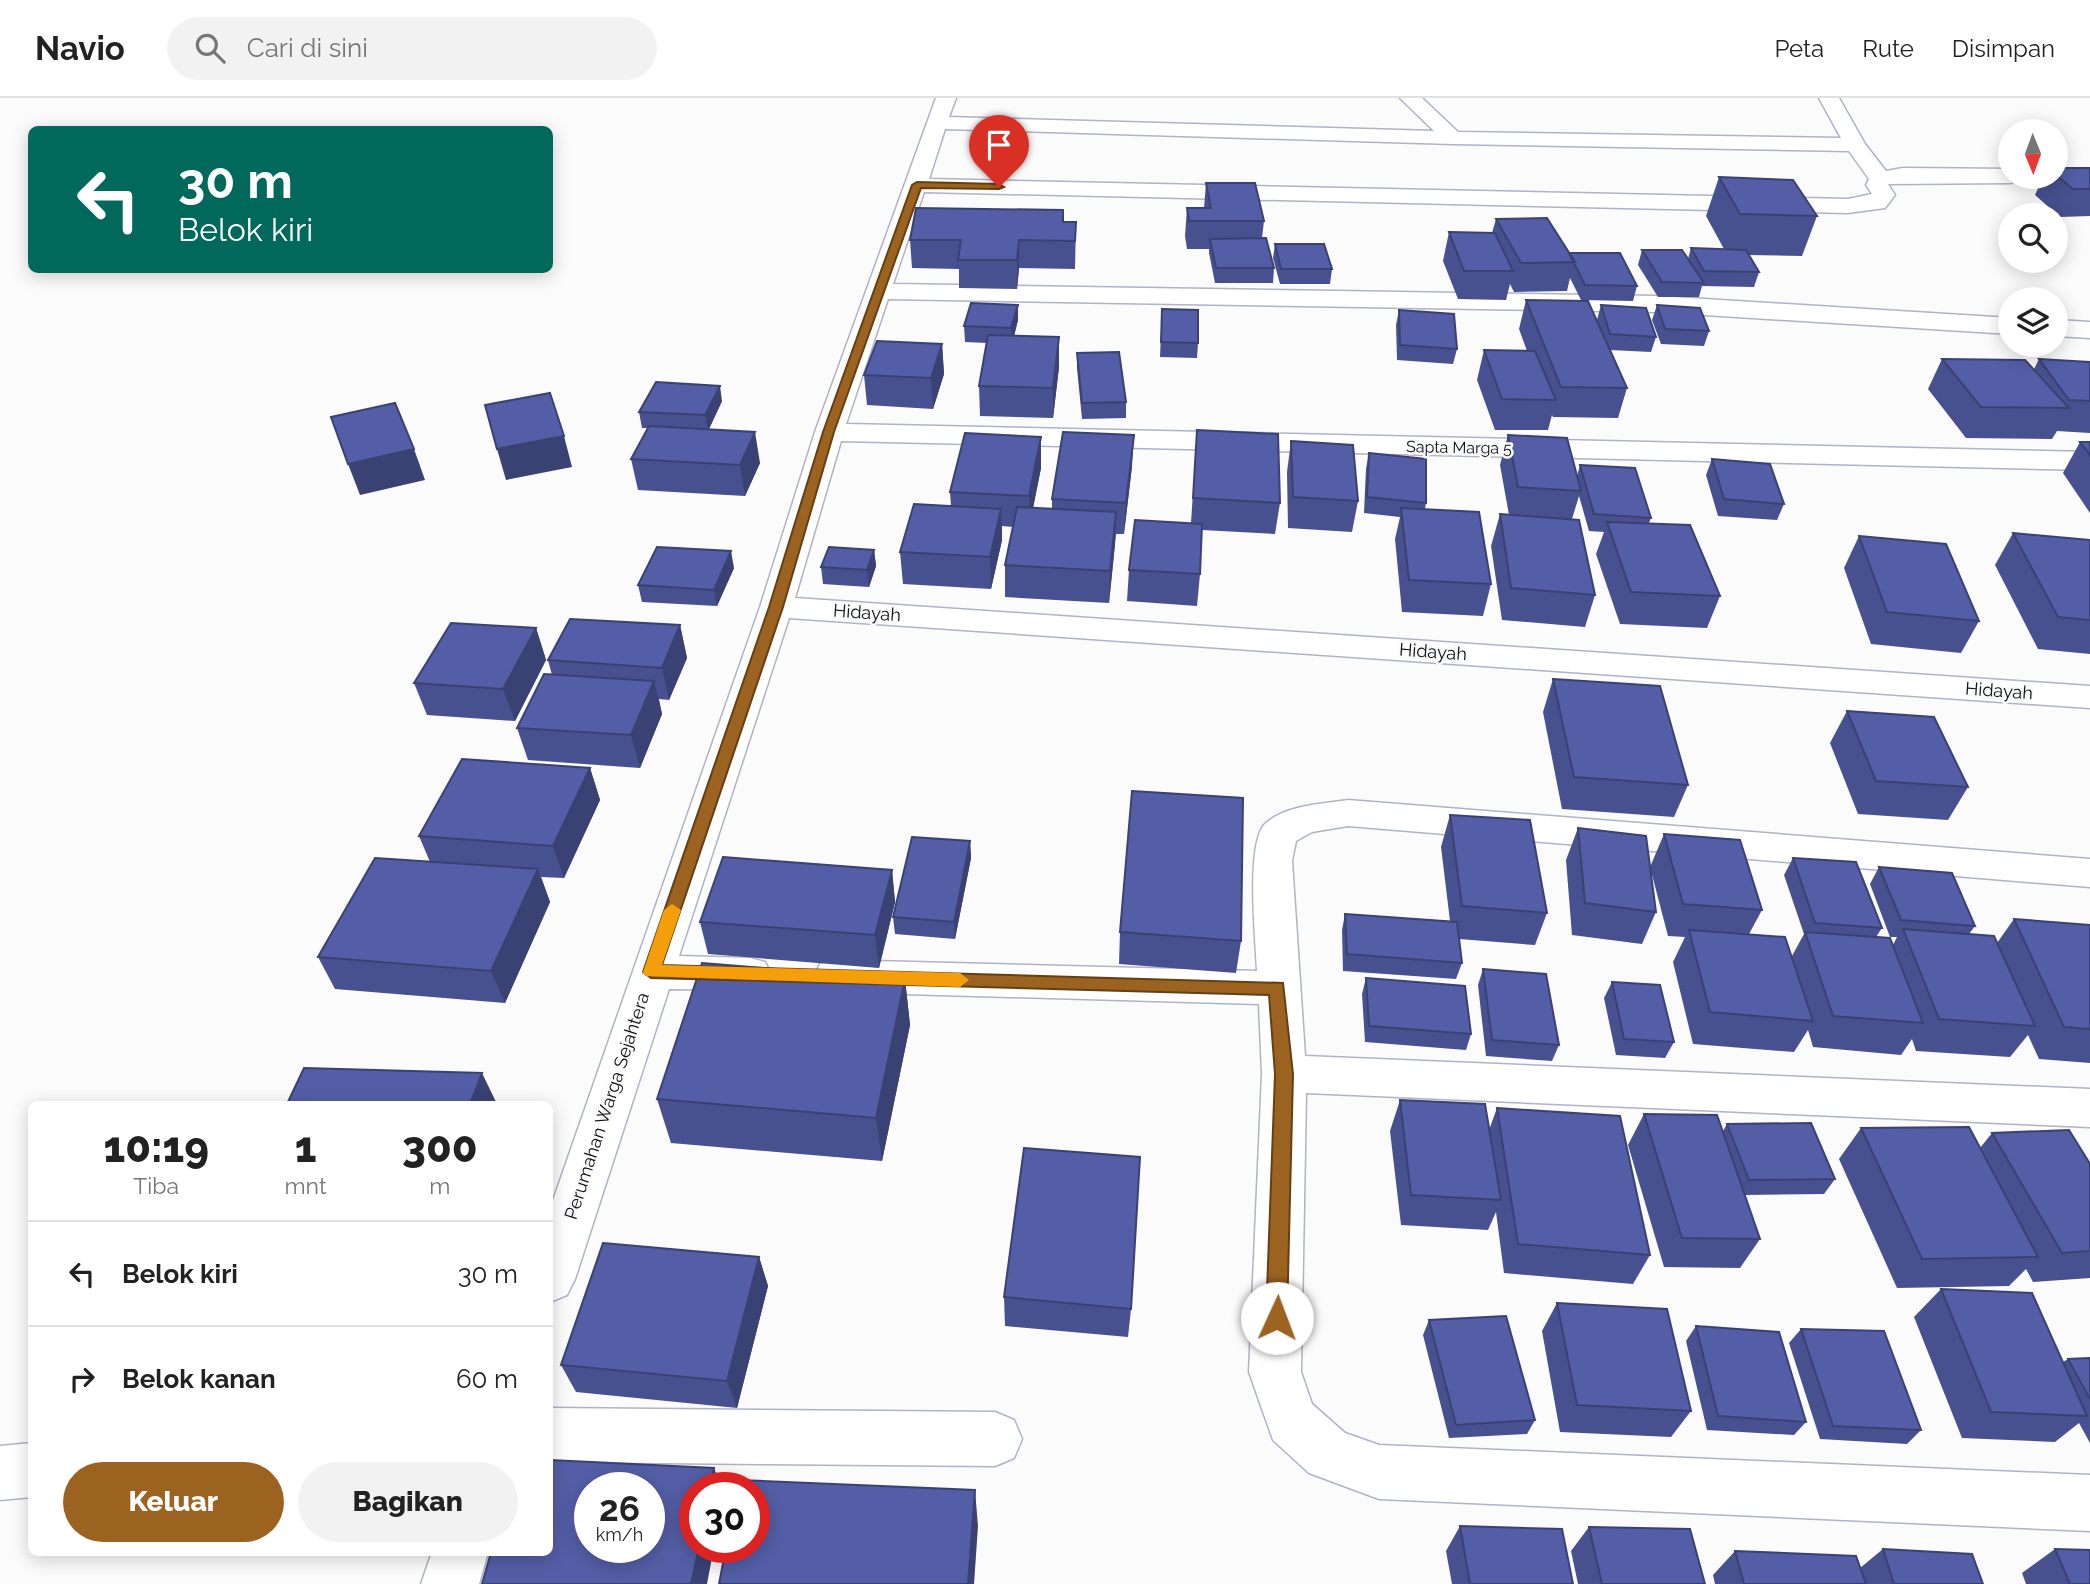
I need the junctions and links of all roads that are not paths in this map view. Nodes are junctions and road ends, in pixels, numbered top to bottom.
1 (1410, 98) edge
2 (1829, 98) edge
3 (942, 110) edge
4 (1453, 138) junction
5 (1855, 145) junction
6 (1998, 176) edge
7 (1880, 179) junction
8 (917, 185) junction
9 (879, 291) junction
10 (1998, 325) edge
11 (2068, 329) edge
12 (2090, 330) edge
13 (829, 432) junction
14 (2090, 461) edge
15 (776, 607) junction
16 (2090, 697) edge
17 (2090, 873) edge
18 (651, 972) junction
19 (1277, 988) junction
20 (1284, 1074) junction
21 (2090, 1108) edge
22 (553, 1270) edge
23 (553, 1435) edge
24 (995, 1439) dead end
25 (28, 1470) edge
26 (0, 1473) edge
27 (2090, 1503) edge
28 (459, 1556) edge
29 (450, 1584) edge

1 - 4 street
2 - 5 street
3 - 4 street
3 - 8 street, Perumahan Warga Sejahtera
4 - 5 street
5 - 7 street
6 - 7 street
7 - 8 street
8 - 9 street, Perumahan Warga Sejahtera
9 - 10 street
9 - 13 street, Perumahan Warga Sejahtera
11 - 12 street
13 - 14 street, Sapta Marga 5
13 - 15 street, Perumahan Warga Sejahtera
15 - 16 street, Hidayah
15 - 18 street, Perumahan Warga Sejahtera
17 - 19 street
18 - 19 street
18 - 22 street, Perumahan Warga Sejahtera
19 - 20 street
20 - 21 street
20 - 27 street
23 - 24 street
25 - 26 street
28 - 29 street

